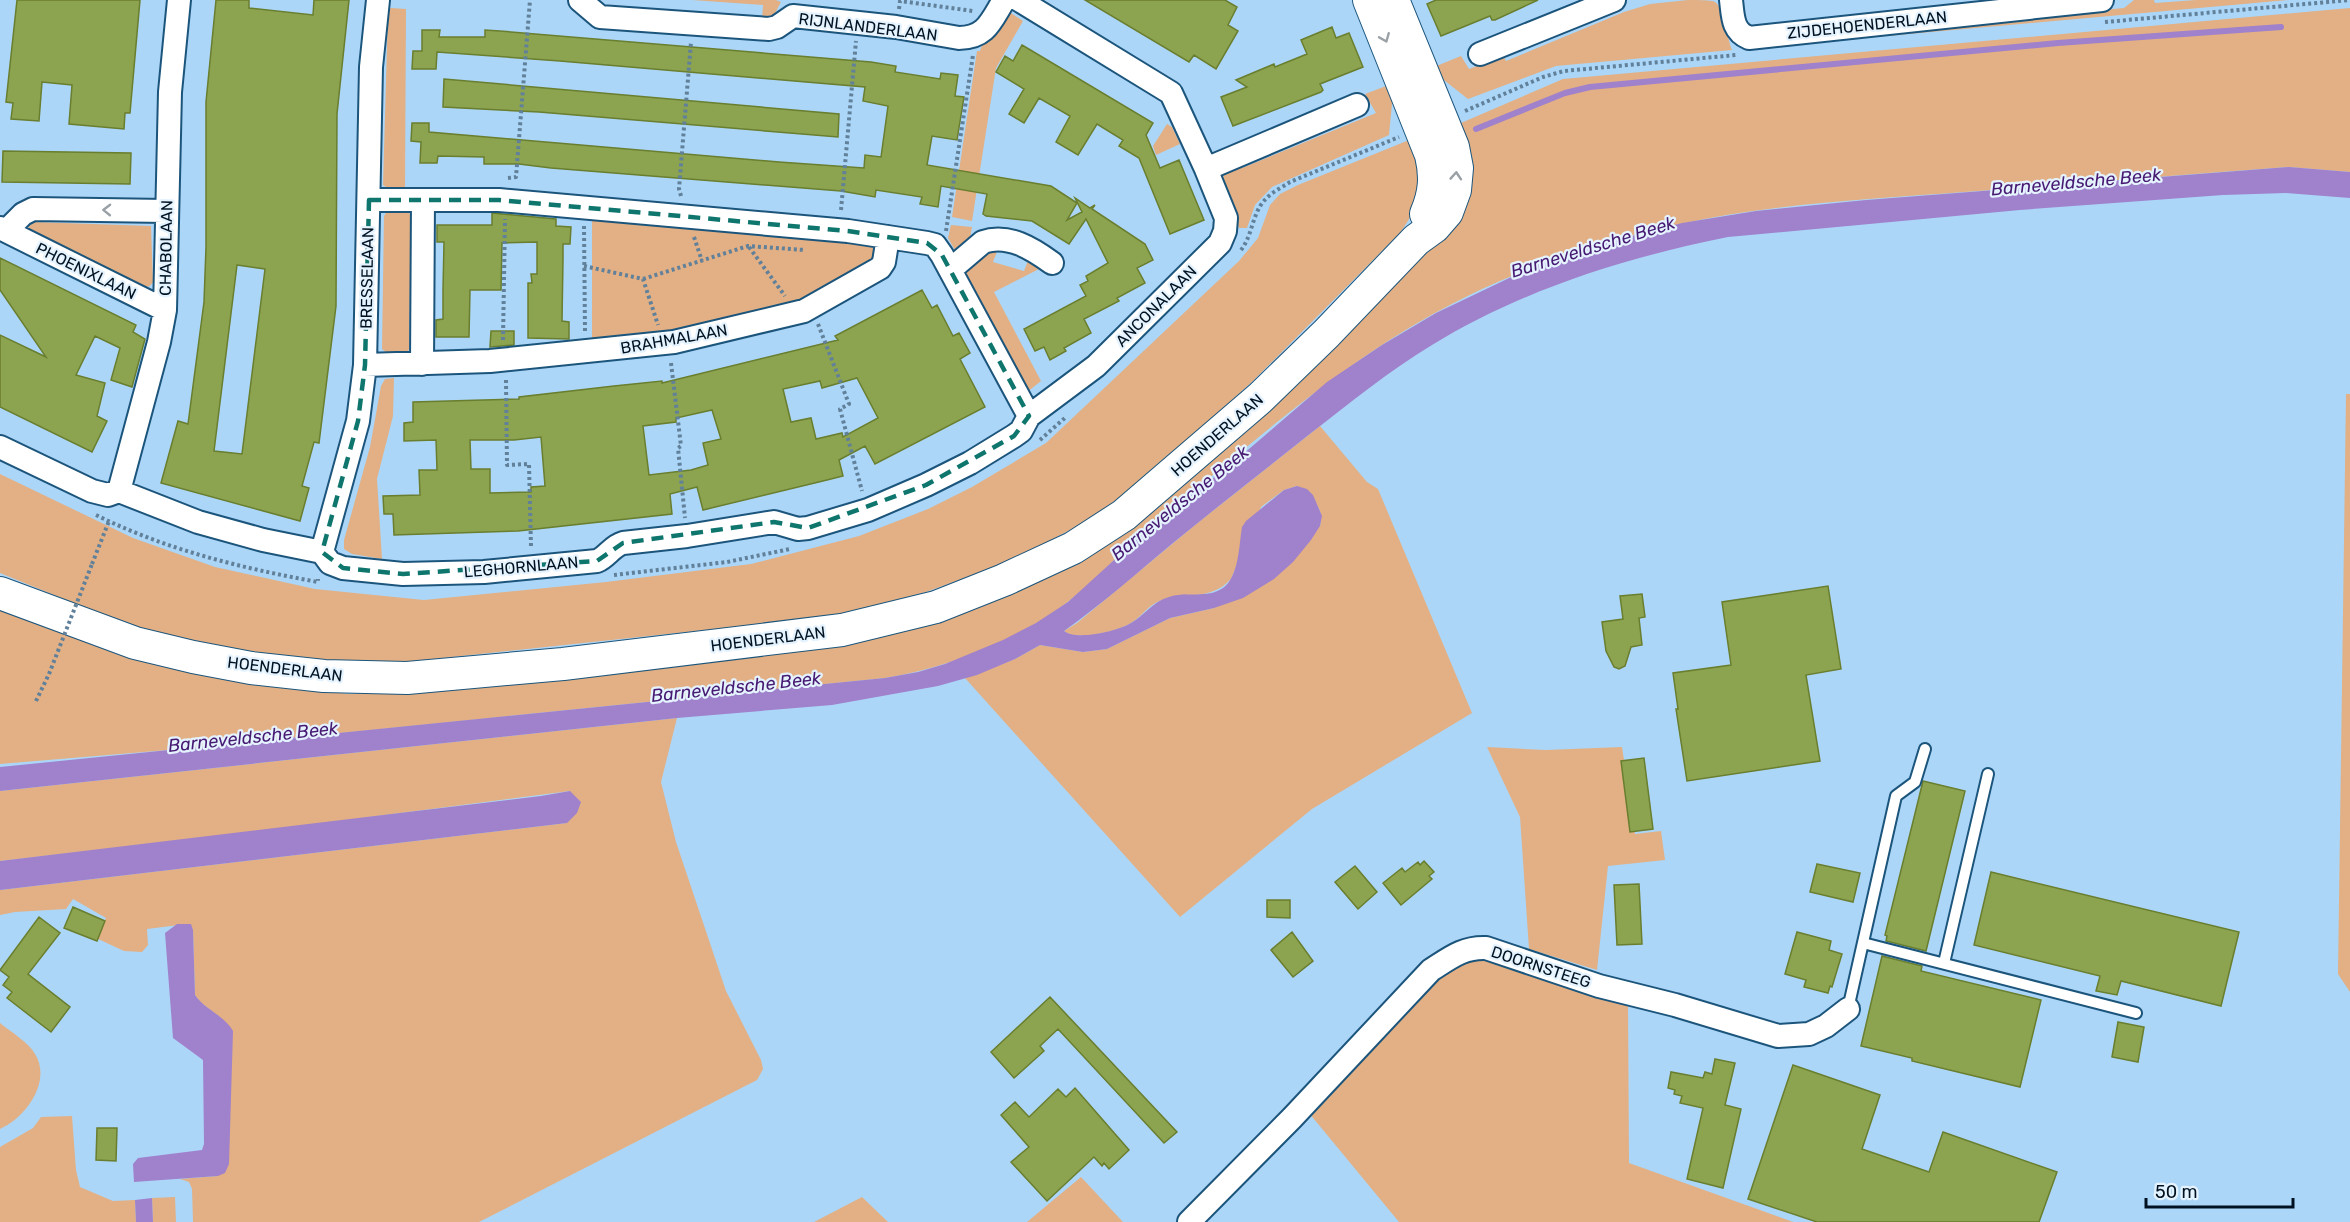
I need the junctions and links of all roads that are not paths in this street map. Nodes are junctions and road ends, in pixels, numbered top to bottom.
1 (178, 0) edge
2 (378, 0) edge
3 (580, 0) edge
4 (1004, 0) edge
5 (1019, 0) edge
6 (1369, 0) edge
7 (1394, 0) edge
8 (1614, 0) edge
9 (1731, 0) edge
10 (2102, 0) edge
11 (794, 8) edge
12 (1480, 54) dead end
13 (1357, 105) dead end
14 (1206, 169) junction
15 (369, 200) junction
16 (423, 200) junction
17 (166, 211) junction
18 (3, 230) edge
19 (888, 237) junction
20 (1416, 240) junction
21 (946, 263) junction
22 (1052, 263) dead end
23 (165, 310) junction
24 (422, 364) junction
25 (365, 365) junction
26 (1029, 416) junction
27 (0, 447) edge
28 (119, 491) junction
29 (322, 552) junction
30 (0, 592) edge
31 (1925, 749) dead end
32 (1988, 774) dead end
33 (1863, 943) junction
34 (1944, 963) junction
35 (1848, 1009) joint
36 (2136, 1012) dead end
37 (1190, 1222) edge

1 - 17 street, CHABOLAAN
2 - 15 street, BRESSELAAN
3 - 11 street, RIJNLANDERLAAN
4 - 11 street, RIJNLANDERLAAN
5 - 14 street, ANCONALAAN
6 -> 20 street, HOENDERLAAN
20 -> 7 street, HOENDERLAAN
8 - 12 street
9 - 10 street, ZIJDEHOENDERLAAN
13 - 14 street
14 - 26 street, ANCONALAAN
15 - 16 street
15 - 25 street, BRESSELAAN
16 - 19 street
16 - 24 street
17 -> 18 street, PHOENIXLAAN
17 - 23 street, CHABOLAAN
18 - 23 street, PHOENIXLAAN
19 - 21 street
19 - 24 street, BRAHMALAAN
20 - 30 street, HOENDERLAAN
21 - 22 street
21 - 26 street
23 - 28 street, CHABOLAAN
24 - 25 street, BRAHMALAAN
25 - 29 street, BRESSELAAN
26 - 29 street, LEGHORNLAAN
27 - 28 street, LEGHORNLAAN
28 - 29 street, LEGHORNLAAN
31 - 33 lane
32 - 34 lane
33 - 34 lane
33 - 35 lane
34 - 36 lane
35 - 37 street, DOORNSTEEG

